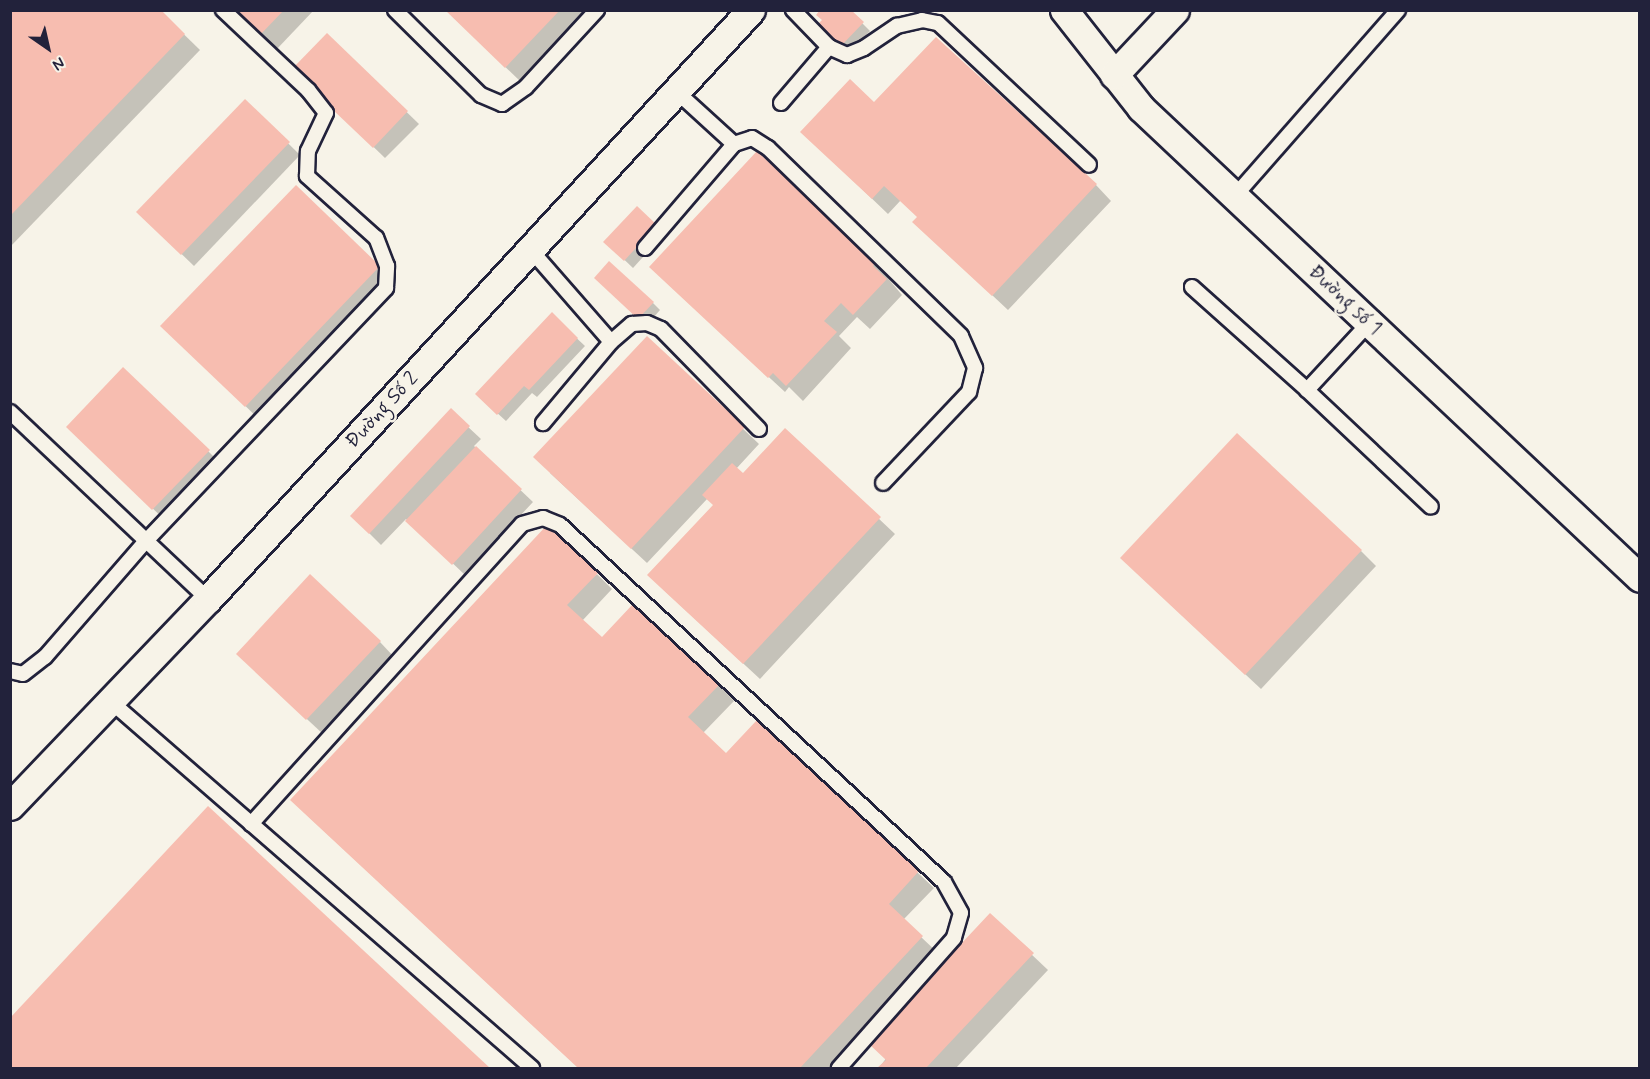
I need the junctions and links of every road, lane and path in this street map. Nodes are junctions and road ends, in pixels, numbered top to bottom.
1 (223, 10) edge
2 (395, 10) edge
3 (597, 10) edge
4 (751, 10) edge
5 (793, 10) edge
6 (1064, 10) edge
7 (1175, 10) edge
8 (1398, 10) edge
9 (829, 47) junction
10 (1114, 75) junction
11 (677, 92) junction
12 (781, 103) dead end
13 (734, 144) junction
14 (1089, 165) dead end
15 (1233, 198) junction
16 (645, 248) dead end
17 (530, 249) junction
18 (1192, 287) dead end
19 (1370, 322) junction
20 (611, 342) junction
21 (1307, 390) junction
22 (10, 412) edge
23 (543, 423) dead end
24 (759, 429) dead end
25 (883, 483) dead end
26 (1431, 507) dead end
27 (146, 542) junction
28 (1640, 578) edge
29 (208, 599) junction
30 (10, 671) edge
31 (109, 700) junction
32 (10, 806) edge
33 (251, 824) junction
34 (532, 1068) edge
35 (838, 1068) edge

1 - 27 lane
2 - 3 lane
4 - 11 street, Đường Số 2
5 - 9 lane
6 - 10 street, Đường số 1
7 - 10 street
8 - 15 lane
9 - 12 lane
9 - 14 lane
10 - 15 street, Đường số 1
11 - 13 lane
11 - 17 street, Đường Số 2
13 - 16 lane
13 - 25 lane
15 - 19 street, Đường số 1
17 - 20 lane
17 - 29 street, Đường Số 2
18 - 21 lane
19 - 21 lane
19 - 28 street, Đường số 1
20 - 23 lane
20 - 24 lane
21 - 26 lane
22 - 27 lane
27 - 29 lane
27 - 30 lane
29 - 31 street, Đường Số 2
31 - 32 street, Đường Số 2
31 - 33 lane
33 - 34 lane
33 - 35 lane

